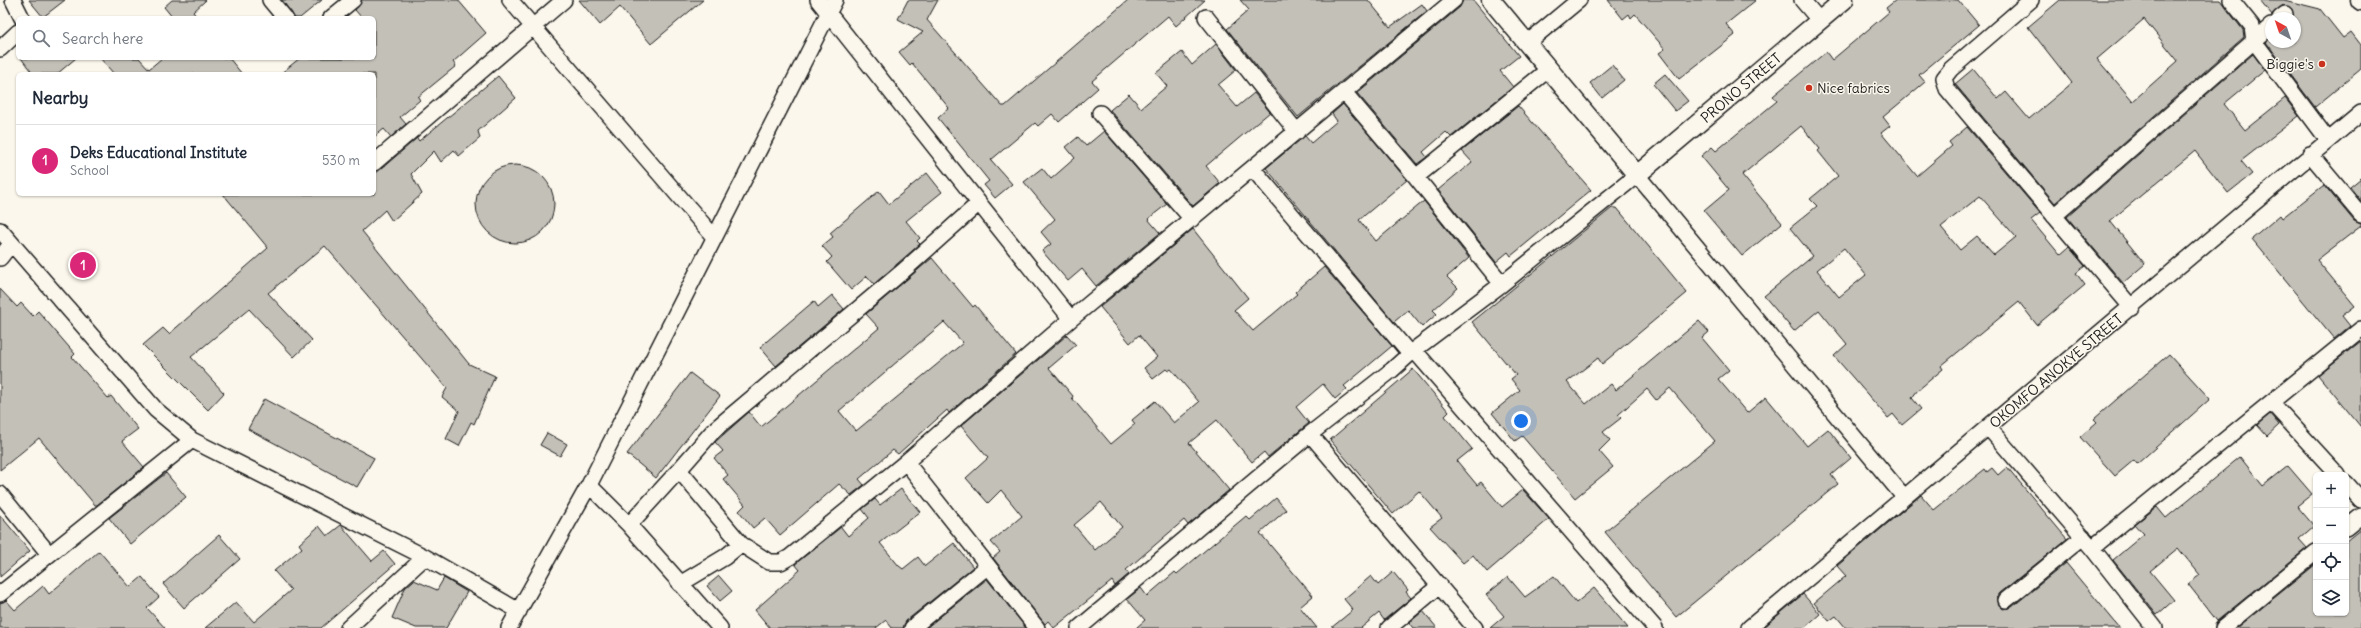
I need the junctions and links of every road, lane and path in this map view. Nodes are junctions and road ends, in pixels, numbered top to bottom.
1 (13, 0) edge
2 (270, 0) edge
3 (353, 0) edge
4 (510, 0) edge
5 (564, 0) edge
6 (818, 0) edge
7 (1454, 0) edge
8 (1491, 0) edge
9 (1580, 0) edge
10 (1802, 0) edge
11 (1844, 0) edge
12 (2031, 0) edge
13 (2231, 0) edge
14 (832, 6) edge
15 (21, 16) edge
16 (283, 16) edge
17 (333, 16) edge
18 (1206, 17) dead end
19 (1820, 21) junction
20 (533, 26) junction
21 (2265, 31) edge
22 (16, 34) edge
23 (2254, 41) junction
24 (1527, 43) junction
25 (0, 49) edge
26 (1549, 69) junction
27 (1344, 92) junction
28 (1100, 113) dead end
29 (2361, 113) edge
30 (1298, 132) junction
31 (2328, 140) junction
32 (2310, 154) junction
33 (376, 162) edge
34 (1253, 168) junction
35 (1637, 175) junction
36 (1416, 177) junction
37 (979, 203) junction
38 (2361, 215) edge
39 (2054, 216) junction
40 (1192, 219) junction
41 (0, 230) edge
42 (714, 238) junction
43 (11, 244) junction
44 (0, 258) edge
45 (1502, 284) junction
46 (2132, 308) junction
47 (1071, 319) junction
48 (2361, 330) edge
49 (1412, 352) junction
50 (2272, 403) junction
51 (1988, 427) junction
52 (1310, 434) junction
53 (192, 440) junction
54 (906, 462) junction
55 (679, 470) junction
56 (2335, 472) edge
57 (589, 485) junction
58 (2349, 486) edge
59 (0, 494) edge
60 (1904, 497) junction
61 (2361, 500) edge
62 (2361, 516) edge
63 (629, 525) junction
64 (2349, 526) edge
65 (2088, 542) junction
66 (741, 544) junction
67 (49, 554) junction
68 (2313, 554) edge
69 (425, 557) junction
70 (988, 566) junction
71 (680, 584) junction
72 (1440, 585) junction
73 (0, 594) edge
74 (2006, 600) dead end
75 (519, 611) junction
76 (348, 628) edge
77 (509, 628) edge
78 (720, 628) edge
79 (912, 628) edge
80 (1037, 628) edge
81 (1079, 628) edge
82 (1389, 628) edge
83 (1475, 628) edge
84 (1655, 628) edge
85 (1749, 628) edge
86 (2155, 628) edge
87 (2223, 628) edge

1 - 15 street
2 - 16 street
3 - 17 street
4 - 20 street
5 - 20 street
6 - 14 street
7 - 27 street
8 - 24 street
9 - 24 street
10 - 19 street
11 - 19 street, PRONO STREET
12 - 39 street
13 - 23 street
14 - 37 street
14 - 42 street
18 - 30 street
19 - 35 street, PRONO STREET
20 - 33 street
20 - 42 street
21 - 23 street
22 - 25 street
23 - 31 street
23 - 39 street
24 - 26 street
26 - 35 street
26 - 36 street
27 - 30 street
27 - 36 street
28 - 40 street
29 - 31 street, OKOMFO ANOKYE STREET
30 - 34 street
31 - 32 street, OKOMFO ANOKYE STREET
32 - 38 street
32 - 46 street, OKOMFO ANOKYE STREET
34 - 40 street
34 - 49 street
35 - 45 street
35 - 60 street
36 - 45 street
37 - 47 street
37 - 55 street
39 - 46 street
40 - 47 street
41 - 43 street
42 - 57 street
43 - 44 street
43 - 53 street
45 - 49 street
46 - 51 street, OKOMFO ANOKYE STREET
47 - 54 street
48 - 50 street
49 - 52 street
49 - 84 street
50 - 56 street
50 - 65 street
51 - 60 street, OKOMFO ANOKYE STREET
51 - 65 street
52 - 72 street
52 - 81 street
53 - 67 street
53 - 69 street
54 - 66 street
54 - 70 street
55 - 63 street
55 - 66 street
57 - 63 street
57 - 75 street
58 - 61 street
59 - 67 street
60 - 85 street, OKOMFO ANOKYE STREET
62 - 64 street
63 - 71 street
65 - 74 street
65 - 86 street
66 - 71 street
67 - 73 street
68 - 87 street
69 - 75 street
69 - 76 street
70 - 79 street
70 - 80 street
71 - 78 street
72 - 82 street
72 - 83 street
75 - 77 street

